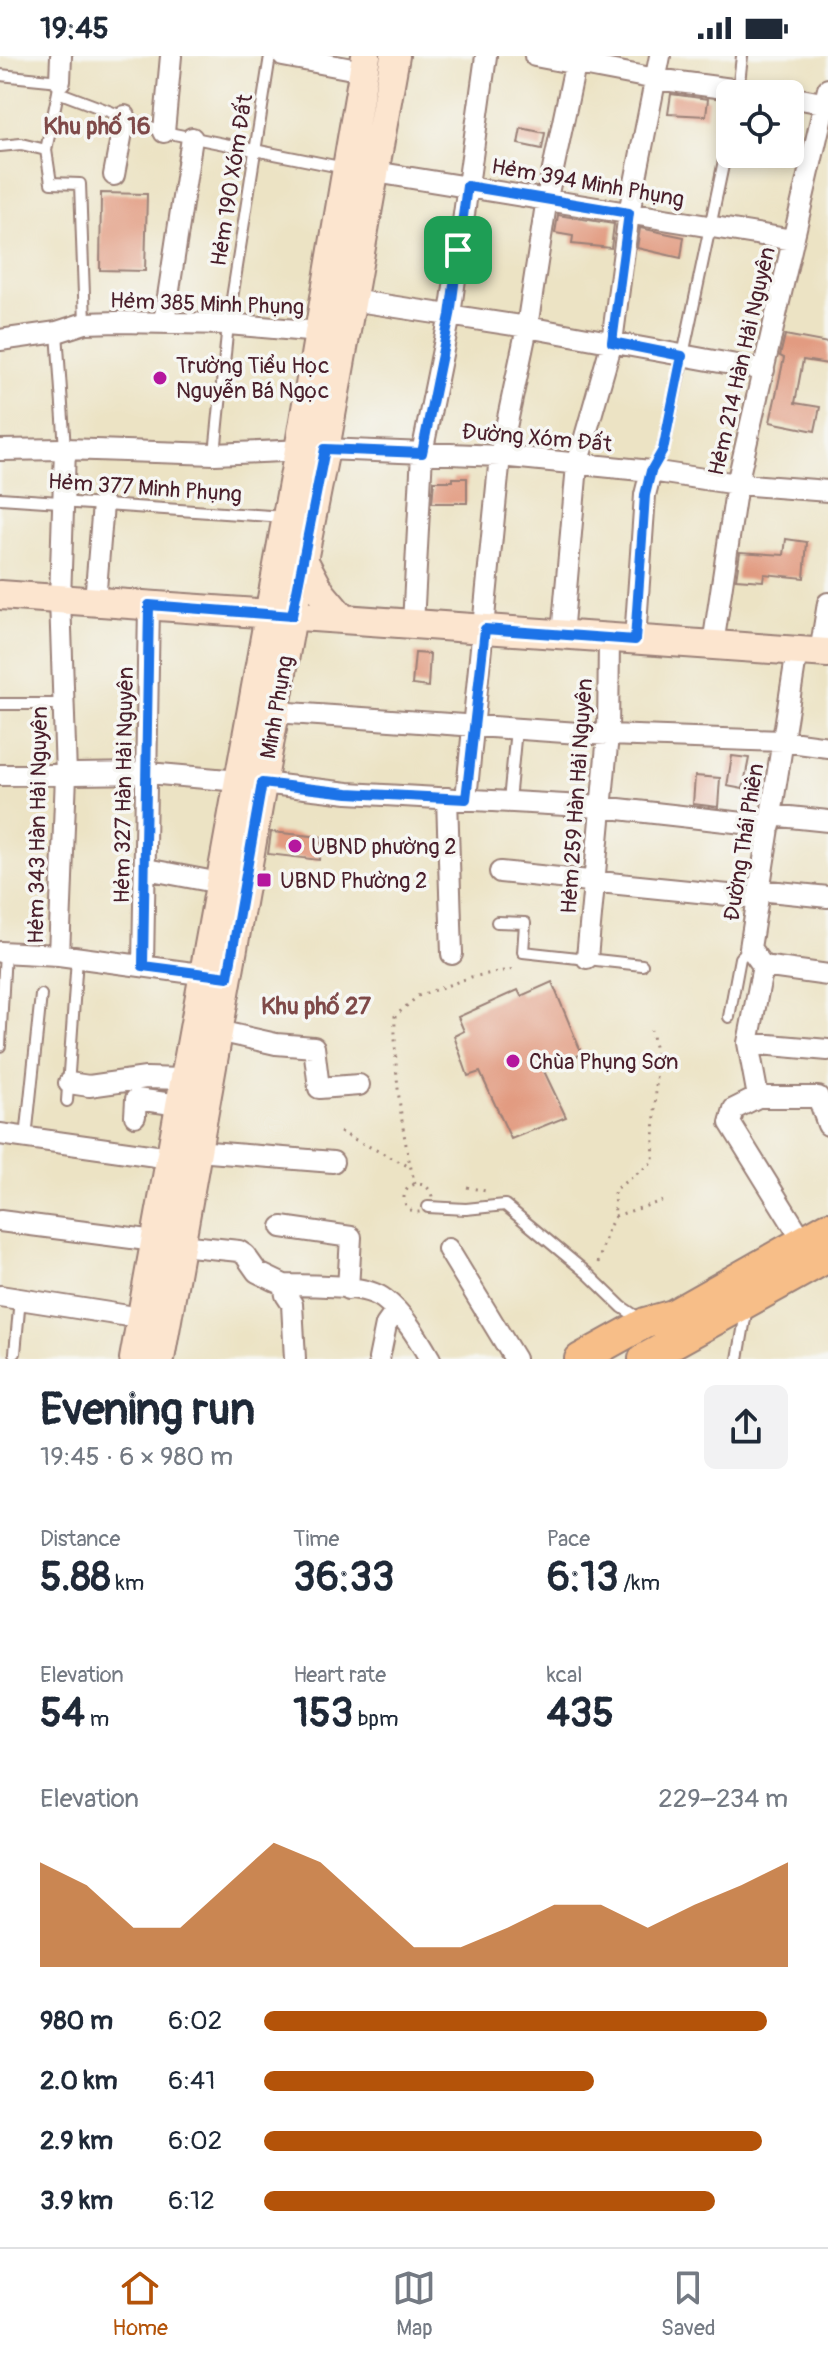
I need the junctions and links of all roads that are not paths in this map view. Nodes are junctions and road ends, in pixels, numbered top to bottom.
1 (61, 56) edge
2 (171, 56) edge
3 (270, 56) edge
4 (283, 56) edge
5 (395, 56) edge
6 (486, 56) edge
7 (535, 56) edge
8 (660, 56) edge
9 (742, 56) edge
10 (577, 61) edge
11 (364, 63) edge
12 (0, 75) edge
13 (656, 79) junction
14 (739, 80) edge
15 (59, 86) junction
16 (716, 88) edge
17 (804, 98) edge
18 (827, 99) edge
19 (125, 116) junction
20 (164, 132) junction
21 (192, 138) junction
22 (0, 146) edge
23 (46, 150) junction
24 (255, 152) junction
25 (723, 168) edge
26 (361, 170) junction
27 (114, 175) dead end
28 (467, 186) junction
29 (547, 198) junction
30 (629, 213) junction
31 (711, 228) junction
32 (793, 240) junction
33 (351, 300) junction
34 (450, 315) junction
35 (85, 323) junction
36 (164, 323) junction
37 (228, 324) junction
38 (527, 327) junction
39 (57, 332) junction
40 (319, 332) junction
41 (0, 340) edge
42 (612, 342) junction
43 (682, 356) junction
44 (764, 370) junction
45 (65, 449) junction
46 (0, 450) edge
47 (312, 450) junction
48 (422, 453) junction
49 (215, 454) junction
50 (500, 456) junction
51 (577, 465) junction
52 (651, 471) junction
53 (737, 484) junction
54 (828, 491) edge
55 (0, 498) edge
56 (63, 502) junction
57 (103, 504) junction
58 (286, 517) junction
59 (302, 558) junction
60 (0, 595) edge
61 (60, 599) junction
62 (95, 601) junction
63 (828, 603) edge
64 (149, 605) junction
65 (280, 615) junction
66 (342, 618) junction
67 (413, 624) junction
68 (485, 629) junction
69 (562, 635) junction
70 (622, 639) junction
71 (713, 645) junction
72 (815, 652) edge
73 (0, 704) edge
74 (64, 704) junction
75 (275, 712) junction
76 (474, 726) junction
77 (516, 729) junction
78 (608, 735) junction
79 (783, 741) junction
80 (828, 747) edge
81 (148, 773) junction
82 (0, 775) edge
83 (66, 775) junction
84 (250, 782) junction
85 (457, 798) junction
86 (509, 801) junction
87 (601, 807) junction
88 (770, 821) junction
89 (828, 821) edge
90 (146, 869) junction
91 (500, 872) dead end
92 (595, 880) junction
93 (220, 883) junction
94 (759, 894) junction
95 (828, 897) edge
96 (497, 922) dead end
97 (750, 948) junction
98 (3, 952) edge
99 (452, 954) dead end
100 (68, 957) junction
101 (587, 958) junction
102 (642, 965) dead end
103 (143, 966) junction
104 (763, 966) junction
105 (828, 975) edge
106 (216, 976) junction
107 (41, 995) dead end
108 (729, 1017) dead end
109 (218, 1031) junction
110 (748, 1043) junction
111 (0, 1046) edge
112 (828, 1050) edge
113 (359, 1085) dead end
114 (68, 1092) joint
115 (182, 1092) junction
116 (758, 1097) junction
117 (135, 1116) dead end
118 (828, 1125) edge
119 (0, 1134) edge
120 (26, 1138) junction
121 (184, 1154) junction
122 (333, 1162) dead end
123 (428, 1207) dead end
124 (0, 1221) edge
125 (282, 1227) dead end
126 (815, 1234) edge
127 (168, 1243) junction
128 (448, 1249) dead end
129 (828, 1257) edge
130 (284, 1285) junction
131 (348, 1289) junction
132 (10, 1297) edge
133 (748, 1301) junction
134 (396, 1311) junction
135 (141, 1318) junction
136 (654, 1332) edge
137 (15, 1353) dead end
138 (134, 1359) edge
139 (160, 1359) edge
140 (295, 1359) edge
141 (379, 1359) edge
142 (430, 1359) edge
143 (515, 1359) edge
144 (580, 1359) edge
145 (606, 1359) edge
146 (738, 1359) edge

1 - 15 street
2 - 20 street
3 - 24 lane, Hẻm 190 Xóm Đất
4 - 11 street
5 - 26 main road, Minh Phụng
6 - 28 street
7 - 10 street
8 - 13 street
9 - 14 lane
10 - 13 street
10 - 29 street
11 - 26 main road, Minh Phụng
12 - 15 lane
13 - 16 street
13 - 30 street
15 - 19 lane
15 - 23 lane
17 - 18 street
18 - 32 street, Hẻm 214 Hàn Hải Nguyên
19 - 20 lane
19 - 27 street
20 - 21 lane
21 - 24 lane
21 - 36 street
22 - 23 lane
23 - 35 lane
24 - 26 lane
24 - 37 lane, Hẻm 190 Xóm Đất
25 - 31 lane
26 - 28 street, Hẻm 394 Minh Phụng
26 - 33 main road, Minh Phụng
26 - 40 main road, Minh Phụng
28 - 29 street, Hẻm 394 Minh Phụng
28 - 34 street
29 - 30 street, Hẻm 394 Minh Phụng
29 - 38 street
30 - 31 street, Hẻm 394 Minh Phụng
30 - 42 street
31 - 32 street, Hẻm 394 Minh Phụng
31 - 43 lane
32 - 44 street, Hẻm 214 Hàn Hải Nguyên
33 - 34 street
33 - 47 main road, Minh Phụng
34 - 38 street
34 - 48 street
35 - 36 street, Hẻm 385 Minh Phụng
35 - 39 street, Hẻm 385 Minh Phụng
36 - 37 street, Hẻm 385 Minh Phụng
37 - 40 street, Hẻm 385 Minh Phụng
37 - 49 lane, Hẻm 190 Xóm Đất
38 - 42 street
38 - 50 street
39 - 41 street, Hẻm 385 Minh Phụng
39 - 45 lane
40 - 47 main road, Minh Phụng
42 - 43 street
42 - 51 street
43 - 44 street
43 - 52 lane
44 - 53 street, Hẻm 214 Hàn Hải Nguyên
45 - 46 street, Đường Xóm Đất
45 - 49 street, Đường Xóm Đất
45 - 56 street, Hẻm 343 Hàn Hải Nguyên
47 - 48 street, Đường Xóm Đất
47 - 49 street, Đường Xóm Đất
47 - 58 main road, Minh Phụng
47 - 59 main road, Minh Phụng
48 - 50 street, Đường Xóm Đất
48 - 67 street
50 - 51 street, Đường Xóm Đất
50 - 68 street
51 - 52 street, Đường Xóm Đất
51 - 69 street
52 - 53 street, Đường Xóm Đất
52 - 70 street, Hẻm 259 Hàn Hải Nguyên
53 - 54 street, Đường Xóm Đất
53 - 71 street, Hẻm 214 Hàn Hải Nguyên
55 - 56 lane, Hẻm 377 Minh Phụng
56 - 57 lane, Hẻm 377 Minh Phụng
56 - 61 street, Hẻm 343 Hàn Hải Nguyên
57 - 58 lane, Hẻm 377 Minh Phụng
57 - 62 street
58 - 65 main road, Minh Phụng
59 - 65 main road, Minh Phụng
59 - 66 main road
60 - 61 main road
61 - 62 main road
61 - 74 street, Hẻm 343 Hàn Hải Nguyên
62 - 64 main road
63 - 72 street, Đường Thái Phiên
64 - 65 main road
64 - 81 street, Hẻm 327 Hàn Hải Nguyên
65 - 66 main road
65 - 75 main road, Minh Phụng
65 - 84 main road, Minh Phụng
66 - 67 main road
67 - 68 main road
68 - 69 main road
68 - 76 street
69 - 70 main road
70 - 71 main road
70 - 78 street, Hẻm 259 Hàn Hải Nguyên
71 - 72 main road
72 - 79 street, Đường Thái Phiên
73 - 74 lane
74 - 83 street, Hẻm 343 Hàn Hải Nguyên
75 - 76 street
75 - 84 main road, Minh Phụng
76 - 77 street
76 - 85 street
77 - 78 street
77 - 86 lane
78 - 79 street
78 - 87 street, Hẻm 259 Hàn Hải Nguyên
79 - 80 street
79 - 88 street, Đường Thái Phiên
81 - 83 street
81 - 84 street
81 - 90 street, Hẻm 327 Hàn Hải Nguyên
82 - 83 street
83 - 100 street, Hẻm 343 Hàn Hải Nguyên
84 - 85 street
84 - 93 main road, Minh Phụng
84 - 106 main road, Minh Phụng
85 - 86 street
85 - 99 street
86 - 87 street
87 - 88 street
87 - 92 street, Hẻm 259 Hàn Hải Nguyên
88 - 89 street
88 - 94 street, Đường Thái Phiên
90 - 93 street
90 - 103 street, Hẻm 327 Hàn Hải Nguyên
91 - 92 street
92 - 94 street
92 - 101 street, Hẻm 259 Hàn Hải Nguyên
93 - 106 main road, Minh Phụng
94 - 95 street
94 - 97 street, Đường Thái Phiên
96 - 101 lane
97 - 104 street, Đường Thái Phiên
97 - 108 lane
98 - 100 street
98 - 111 lane
100 - 103 street
100 - 114 lane
101 - 102 lane
103 - 106 street
104 - 105 street
104 - 110 street
106 - 109 main road, Minh Phụng
106 - 115 main road, Minh Phụng
107 - 120 lane
109 - 113 street
109 - 121 main road, Minh Phụng
110 - 112 street
110 - 116 street
114 - 115 street
115 - 117 street
115 - 121 main road, Minh Phụng
116 - 118 street
116 - 126 street
119 - 120 street
120 - 121 street
121 - 122 street
121 - 127 main road, Minh Phụng
123 - 136 lane
124 - 127 street
125 - 131 street
126 - 136 main road
127 - 130 street
127 - 135 main road, Minh Phụng
127 - 139 main road, Minh Phụng
128 - 143 street
129 - 133 main road
130 - 131 street
130 - 140 street
131 - 134 street
132 - 135 street
132 - 137 lane
133 - 136 main road
133 - 146 lane
134 - 141 street
134 - 142 street
135 - 138 main road, Minh Phụng
136 - 144 main road
136 - 145 main road

